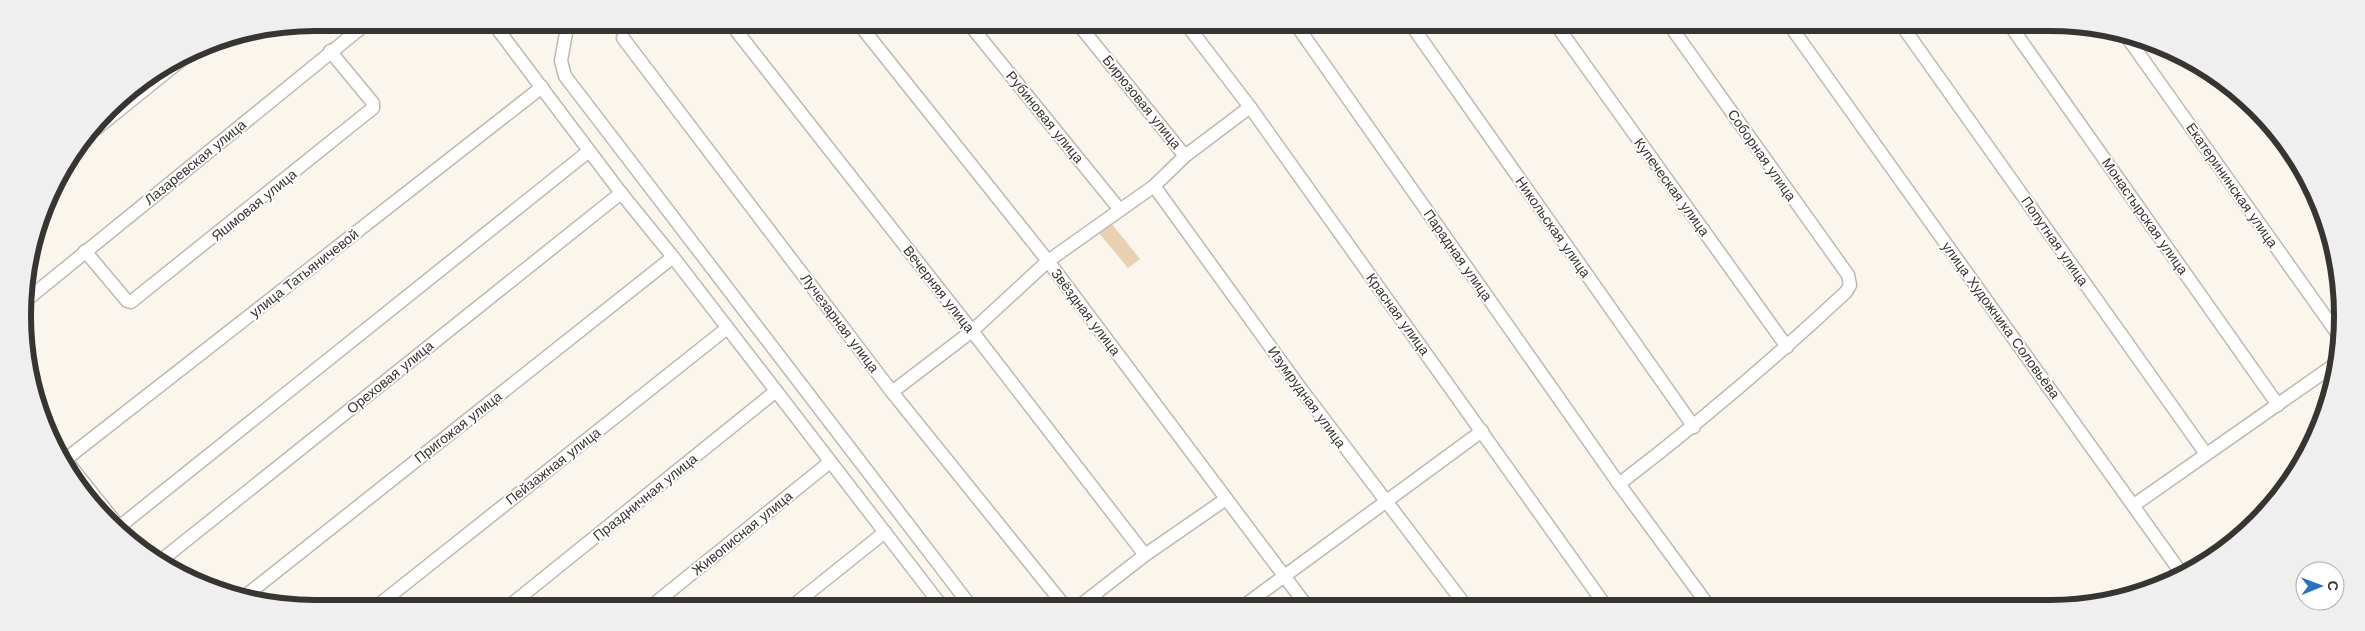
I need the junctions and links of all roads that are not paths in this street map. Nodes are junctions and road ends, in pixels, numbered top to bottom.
1 (356, 31) edge
2 (499, 31) edge
3 (736, 31) edge
4 (866, 31) edge
5 (976, 31) edge
6 (1085, 31) edge
7 (1192, 31) edge
8 (1301, 31) edge
9 (1416, 31) edge
10 (1561, 31) edge
11 (1674, 31) edge
12 (1794, 31) edge
13 (1905, 31) edge
14 (2014, 31) edge
15 (566, 32) dead end
16 (623, 38) dead end
17 (2132, 44) edge
18 (330, 51) junction
19 (156, 80) edge
20 (542, 87) junction
21 (123, 107) edge
22 (1250, 108) junction
23 (589, 151) junction
24 (1185, 156) junction
25 (1154, 186) junction
26 (621, 193) junction
27 (1120, 210) junction
28 (85, 251) junction
29 (673, 257) junction
30 (1048, 260) junction
31 (32, 295) edge
32 (2333, 328) edge
33 (726, 329) junction
34 (972, 331) junction
35 (1787, 346) junction
36 (2328, 369) edge
37 (776, 392) junction
38 (892, 392) junction
39 (2278, 405) junction
40 (1694, 427) junction
41 (1482, 431) junction
42 (2206, 454) junction
43 (69, 457) edge
44 (830, 462) junction
45 (1619, 484) junction
46 (1226, 499) junction
47 (1385, 501) junction
48 (2134, 504) junction
49 (123, 524) edge
50 (885, 532) junction
51 (1145, 556) junction
52 (165, 557) edge
53 (2178, 568) edge
54 (1283, 574) junction
55 (250, 592) edge
56 (385, 600) edge
57 (518, 600) edge
58 (659, 600) edge
59 (799, 600) edge
60 (934, 600) edge
61 (966, 600) edge
62 (1060, 600) edge
63 (1087, 600) edge
64 (1251, 600) edge
65 (1302, 600) edge
66 (1461, 600) edge
67 (1601, 600) edge
68 (1704, 600) edge

1 - 18 street, Лазаревская улица
2 - 20 street
3 - 34 street, Вечерняя улица
4 - 30 street, Звёздная улица
5 - 27 street, Рубиновая улица
6 - 24 street, Бирюзовая улица
7 - 22 street, Красная улица
8 - 45 street, Парадная улица
9 - 40 street, Никольская улица
10 - 35 street, Купеческая улица
11 - 35 street, Соборная улица
12 - 48 street, улица Художника Соловьёва
13 - 42 street, Попутная улица
14 - 39 street, Монастырская улица
15 - 61 street
16 - 38 street, Лучезарная улица
17 - 32 street, Екатерининская улица
18 - 28 street, Лазаревская улица
18 - 28 street, Яшмовая улица
19 - 21 street
20 - 23 street
20 - 43 street, улица Татьяничевой
22 - 24 street
22 - 41 street, Красная улица
23 - 26 street
23 - 49 street
24 - 25 street
25 - 27 street
25 - 47 street, Изумрудная улица
26 - 29 street
26 - 52 street, Ореховая улица
27 - 30 street
28 - 31 street, Лазаревская улица
29 - 33 street
29 - 55 street, Пригожая улица
30 - 34 street
30 - 46 street, Звёздная улица
33 - 37 street
33 - 56 street, Пейзажная улица
34 - 38 street
34 - 51 street, Вечерняя улица
35 - 40 street
36 - 39 street
37 - 44 street
37 - 57 street, Праздничная улица
38 - 62 street, Лучезарная улица
39 - 42 street
40 - 45 street
41 - 47 street
41 - 67 street, Красная улица
42 - 48 street
44 - 50 street
44 - 58 street, Живописная улица
45 - 68 street, Парадная улица
46 - 51 street
46 - 54 street, Звёздная улица
47 - 54 street
47 - 66 street, Изумрудная улица
48 - 53 street, улица Художника Соловьёва
50 - 59 street
50 - 60 street
51 - 63 street
54 - 64 street
54 - 65 street, Звёздная улица

